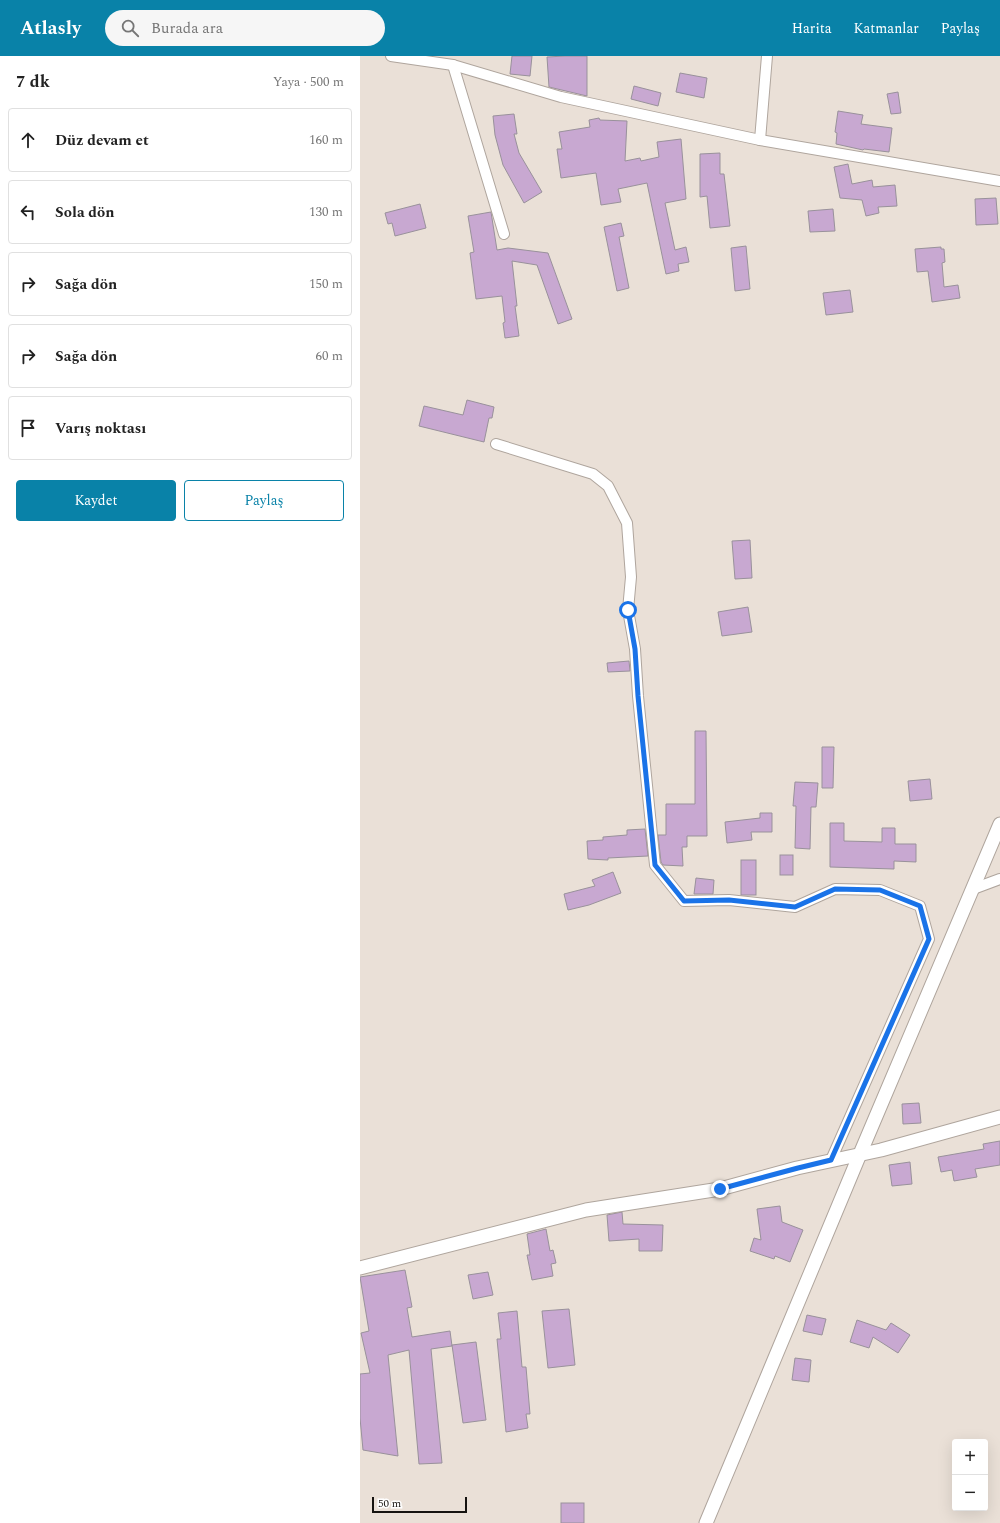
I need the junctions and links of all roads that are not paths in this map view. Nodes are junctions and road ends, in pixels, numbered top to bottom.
1 (391, 56) edge
2 (767, 56) edge
3 (453, 65) junction
4 (760, 140) junction
5 (1000, 182) edge
6 (504, 234) dead end
7 (496, 444) dead end
8 (1000, 824) edge
9 (1000, 879) edge
10 (973, 889) junction
11 (1000, 1117) edge
12 (860, 1154) junction
13 (831, 1160) junction
14 (360, 1268) edge
15 (706, 1523) edge

1 - 3 street
2 - 4 street
3 - 4 street
3 - 6 street
4 - 5 street
7 - 13 street
8 - 10 street
9 - 10 street
10 - 12 street
11 - 12 street
12 - 13 street
12 - 15 street
13 - 14 street

